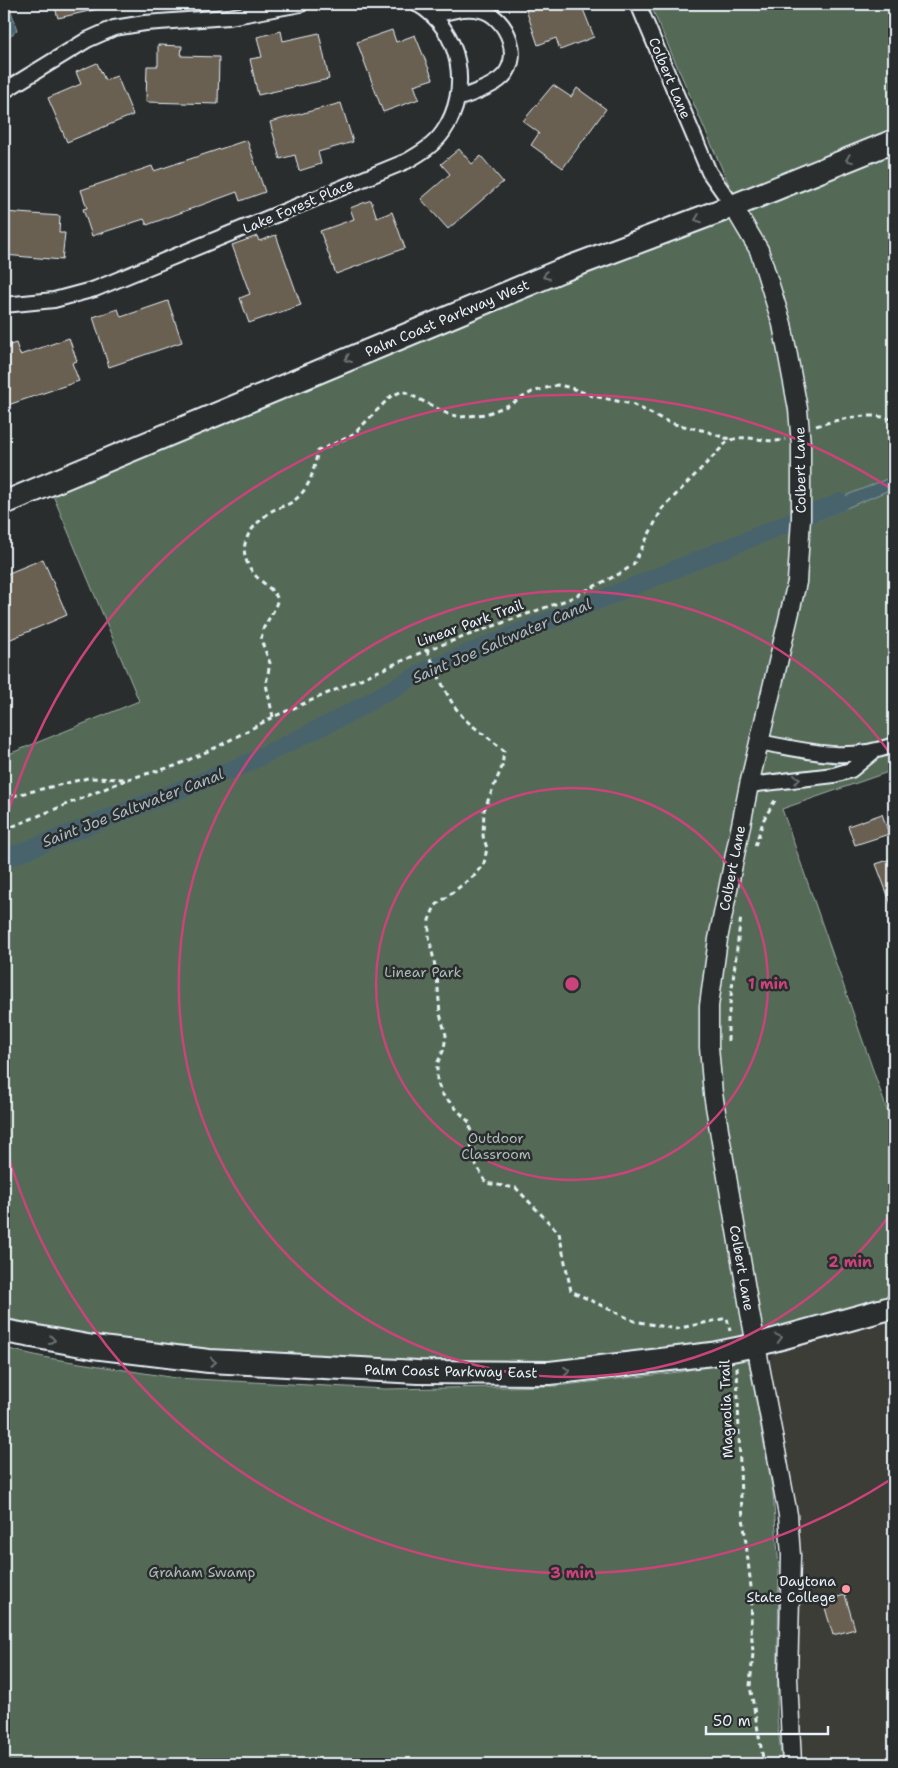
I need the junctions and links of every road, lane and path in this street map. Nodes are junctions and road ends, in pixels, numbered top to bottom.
1 (300, 4) edge
2 (417, 4) edge
3 (638, 4) edge
4 (434, 15) junction
5 (4, 91) edge
6 (457, 99) junction
7 (894, 141) edge
8 (733, 206) junction
9 (4, 305) edge
10 (894, 420) edge
11 (800, 431) junction
12 (734, 439) junction
13 (4, 504) edge
14 (427, 650) junction
15 (273, 717) junction
16 (759, 742) junction
17 (894, 745) edge
18 (874, 752) junction
19 (130, 779) junction
20 (749, 786) junction
21 (778, 795) dead end
22 (4, 798) edge
23 (4, 830) edge
24 (755, 847) dead end
25 (742, 916) dead end
26 (727, 1049) dead end
27 (477, 1149) dead end
28 (471, 1150) junction
29 (894, 1307) edge
30 (750, 1313) junction
31 (727, 1318) junction
32 (4, 1331) edge
33 (756, 1345) junction
34 (734, 1349) junction
35 (764, 1764) edge
36 (792, 1764) edge

1 - 5 street
2 - 4 street, Lake Forest Place
3 - 8 street, Colbert Lane
4 - 6 street, Lake Forest Place
4 - 6 street
6 - 9 street, Lake Forest Place
7 -> 8 main road, Palm Coast Parkway West
8 - 11 street, Colbert Lane
8 -> 13 main road, Palm Coast Parkway West
10 - 11 path
11 - 12 path
11 - 16 street, Colbert Lane
12 - 14 path, Linear Park Trail
12 - 15 path
14 - 15 path, Linear Park Trail
14 - 28 path
15 - 19 path, Linear Park Trail
16 - 18 street
16 - 20 street, Colbert Lane
17 - 18 street
20 -> 18 street
19 - 22 path, Linear Park Trail
19 - 23 path
20 - 30 street, Colbert Lane
21 - 24 path
25 - 26 path
27 - 28 path
28 - 31 path
33 -> 29 main road, Palm Coast Parkway East
30 - 31 path
30 - 33 street, Colbert Lane
31 - 34 path, Magnolia Trail
32 -> 34 main road, Palm Coast Parkway East
33 - 34 main road, Palm Coast Parkway East
33 - 36 street, Colbert Lane
34 - 35 path, Magnolia Trail

